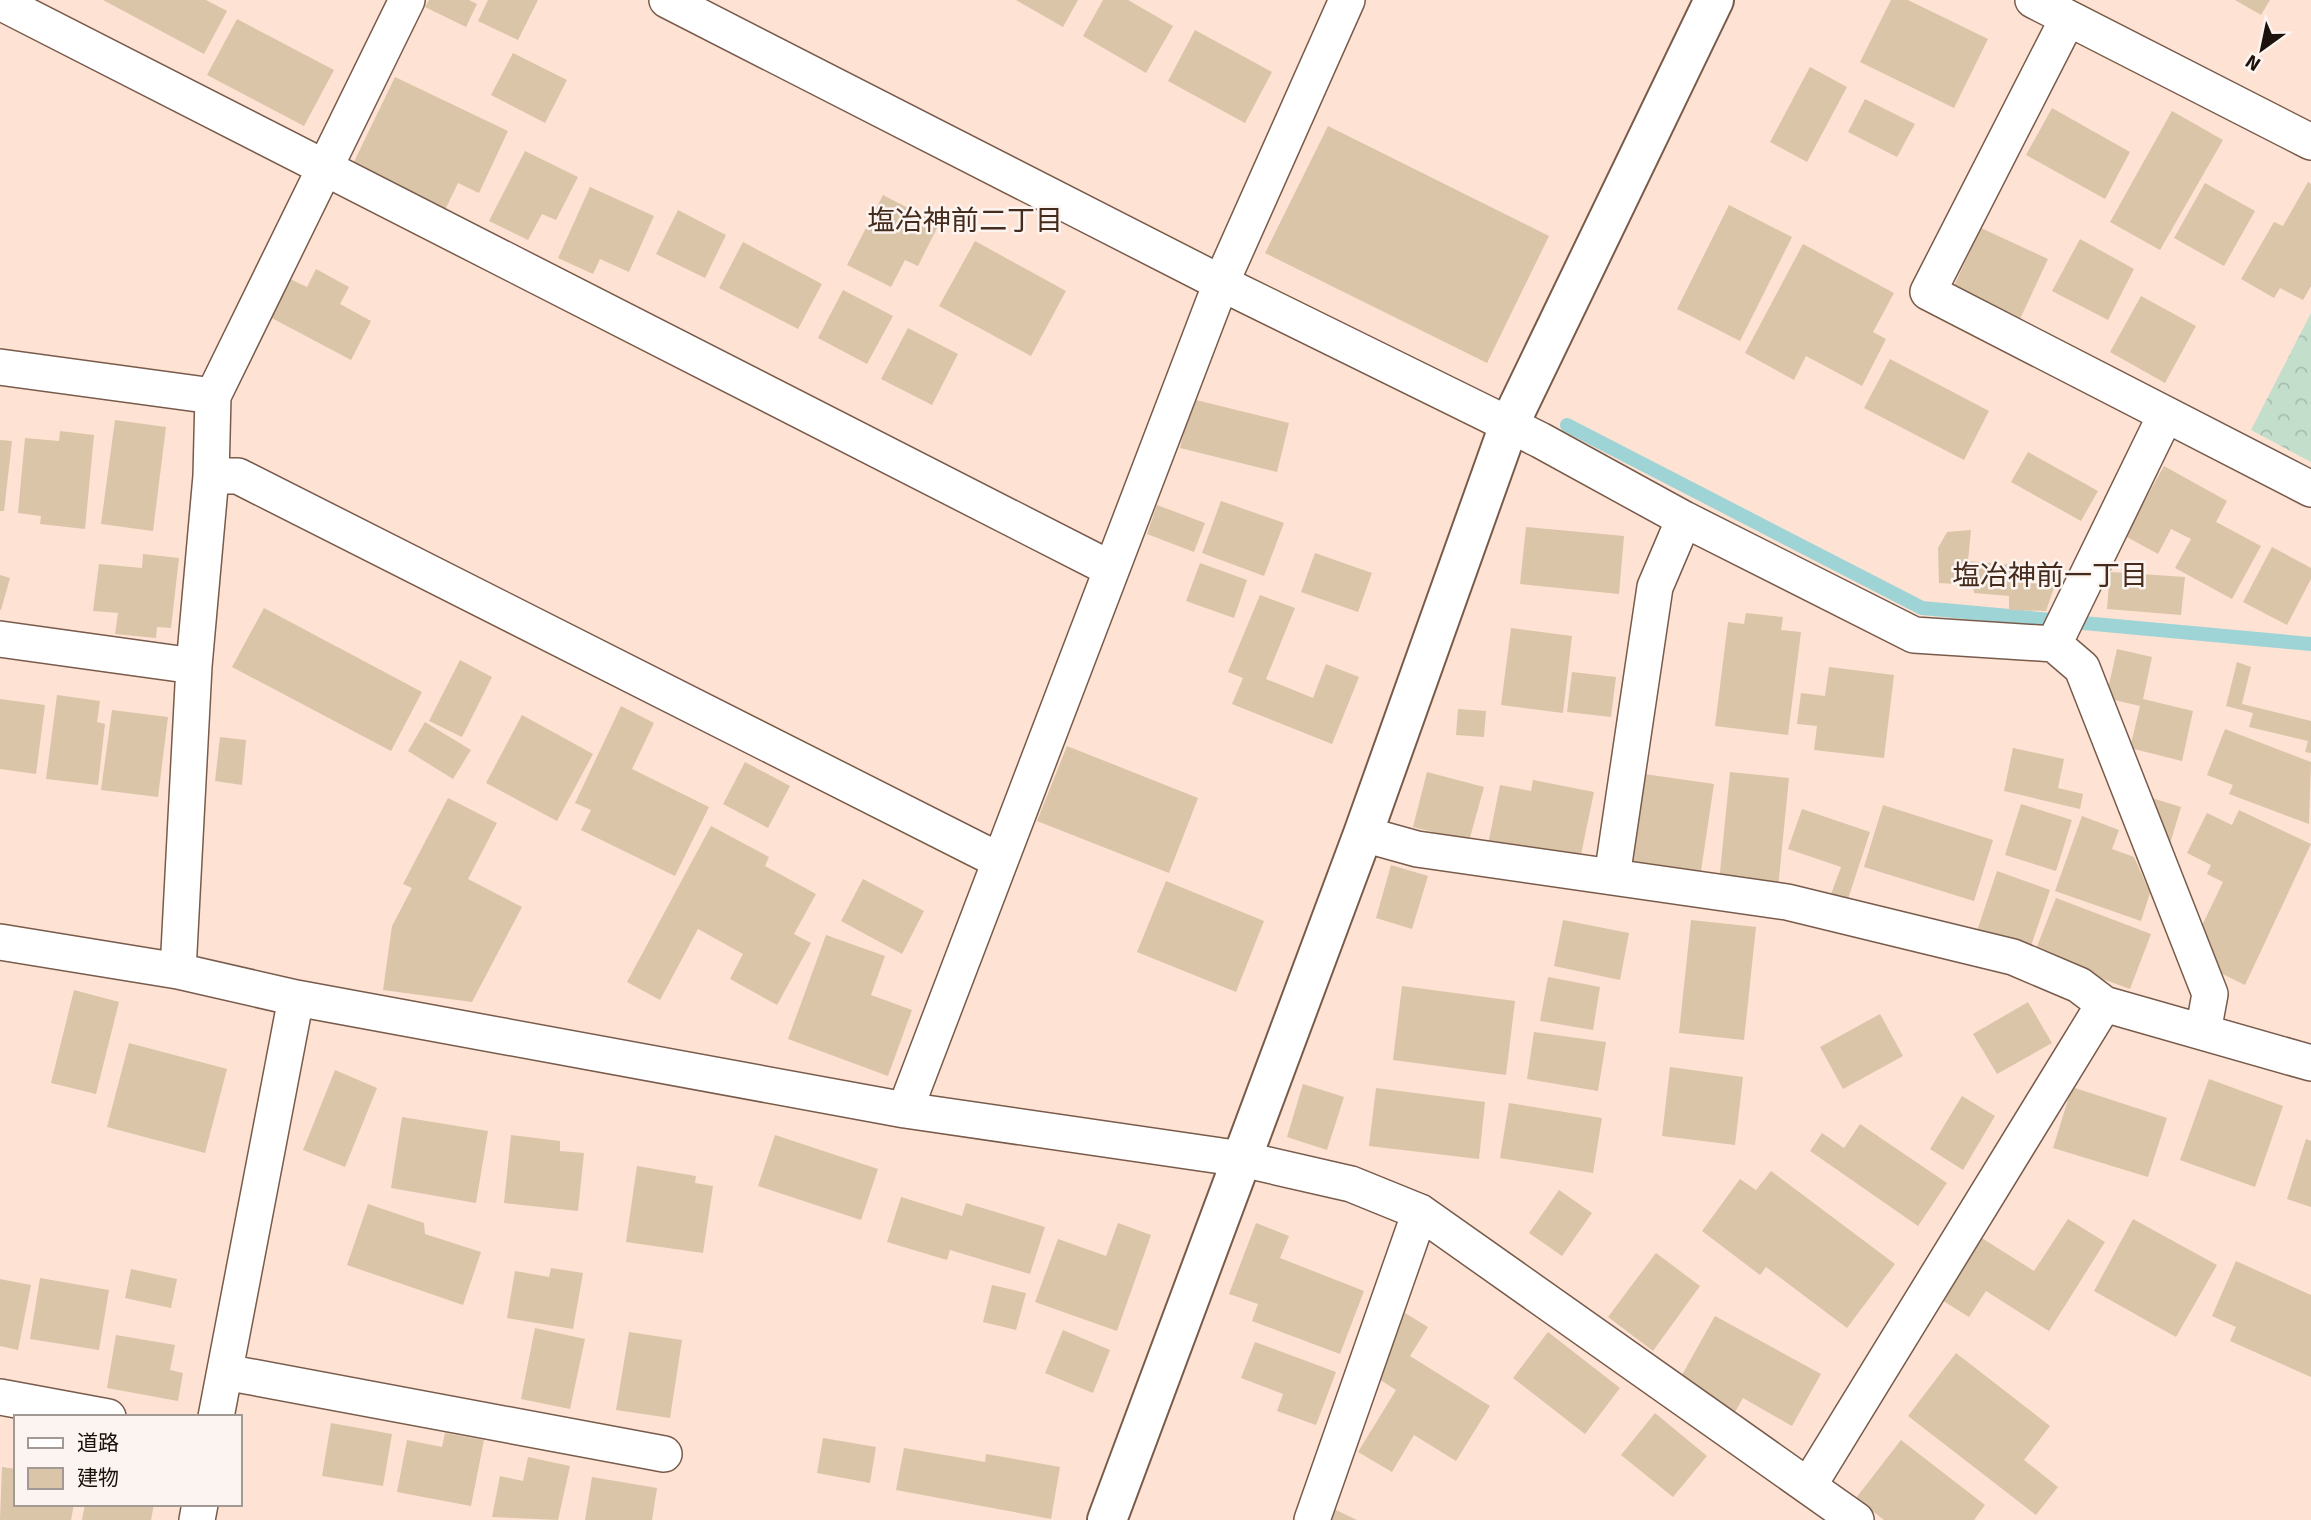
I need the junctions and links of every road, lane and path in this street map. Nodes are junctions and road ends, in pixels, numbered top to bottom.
1 (407, 0) edge
2 (667, 0) edge
3 (1346, 0) edge
4 (1714, 0) edge
5 (2033, 0) edge
6 (0, 2) edge
7 (2068, 18) junction
8 (2311, 142) edge
9 (322, 168) junction
10 (1221, 283) junction
11 (0, 367) edge
12 (213, 396) junction
13 (2165, 416) junction
14 (1509, 425) junction
15 (211, 476) junction
16 (2311, 489) edge
17 (1684, 519) junction
18 (1111, 569) junction
19 (0, 639) edge
20 (2054, 644) junction
21 (194, 666) junction
22 (1363, 834) junction
23 (998, 860) junction
24 (1612, 877) junction
25 (0, 942) edge
26 (178, 971) junction
27 (296, 998) junction
28 (2104, 1004) junction
29 (2203, 1032) junction
30 (2311, 1063) edge
31 (905, 1110) junction
32 (1242, 1159) junction
33 (1420, 1212) junction
34 (225, 1372) junction
35 (0, 1396) edge
36 (98, 1415) edge
37 (216, 1415) edge
38 (664, 1454) dead end
39 (1809, 1485) junction
40 (1107, 1520) edge
41 (1312, 1520) edge
42 (1856, 1520) edge

1 - 9 street
2 - 10 street
3 - 10 street
4 - 14 street
5 - 7 street
6 - 9 street
7 - 8 street
7 - 13 street
9 - 12 street
9 - 18 street
10 - 14 street
10 - 18 street
11 - 12 street
12 - 15 street
13 - 16 street
13 - 20 street
14 - 17 street
14 - 22 street
15 - 21 street
15 - 23 street
17 - 20 street
17 - 24 street
18 - 23 street
19 - 21 street
20 - 29 street
21 - 26 street
22 - 24 street
22 - 32 street
23 - 31 street
24 - 28 street
25 - 26 street
26 - 27 street
27 - 31 street
27 - 34 street
28 - 29 street
28 - 39 street
29 - 30 street
31 - 32 street
32 - 33 street
32 - 40 street
33 - 39 street
33 - 41 street
34 - 37 street
34 - 38 street
35 - 36 street
39 - 42 street

